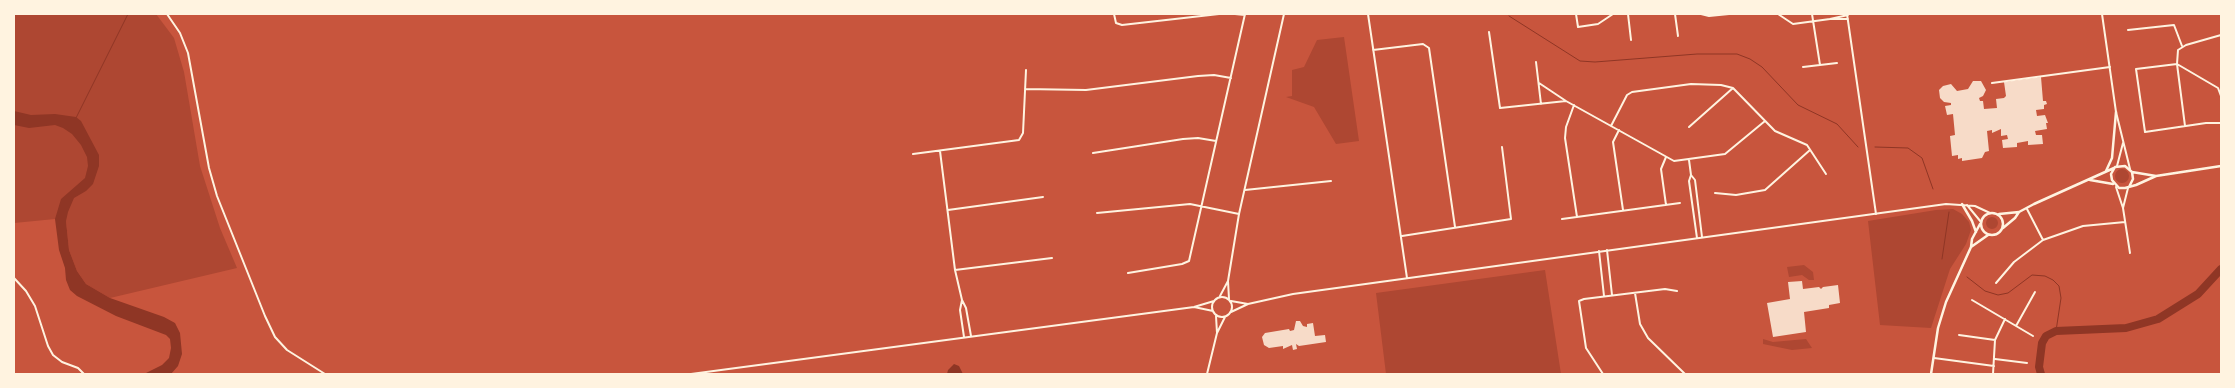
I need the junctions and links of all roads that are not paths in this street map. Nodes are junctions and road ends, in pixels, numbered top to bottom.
1 (167, 14) edge
2 (1114, 14) edge
3 (1219, 14) edge
4 (1235, 14) edge
5 (1284, 14) edge
6 (1368, 14) edge
7 (1576, 14) edge
8 (1613, 14) edge
9 (1628, 14) edge
10 (1675, 14) edge
11 (1701, 14) edge
12 (1720, 14) edge
13 (1729, 14) edge
14 (1743, 14) edge
15 (1763, 14) edge
16 (1778, 14) edge
17 (1812, 14) edge
18 (2102, 14) edge
19 (1245, 15) edge
20 (1848, 16) edge
21 (1813, 22) junction
22 (2128, 30) dead end
23 (1489, 32) dead end
24 (2221, 35) edge
25 (1678, 36) dead end
26 (1631, 40) dead end
27 (2182, 46) junction
28 (1373, 50) junction
29 (1536, 62) dead end
30 (1837, 63) dead end
31 (2177, 64) junction
32 (1820, 66) junction
33 (1803, 67) dead end
34 (2110, 67) junction
35 (1026, 70) dead end
36 (1231, 78) junction
37 (1992, 82) dead end
38 (1539, 83) junction
39 (1733, 88) junction
40 (1025, 89) junction
41 (2221, 96) edge
42 (1566, 101) junction
43 (1541, 104) junction
44 (1574, 105) junction
45 (2116, 112) junction
46 (1765, 121) junction
47 (2221, 123) edge
48 (1611, 126) junction
49 (2185, 126) junction
50 (1689, 127) dead end
51 (1619, 130) junction
52 (1217, 141) junction
53 (2123, 143) junction
54 (1502, 147) dead end
55 (1810, 150) junction
56 (940, 151) junction
57 (1093, 153) dead end
58 (913, 154) dead end
59 (1666, 157) junction
60 (1689, 160) junction
61 (2221, 166) edge
62 (2115, 167) junction
63 (2131, 170) junction
64 (2106, 171) junction
65 (1826, 174) dead end
66 (1691, 175) junction
67 (2156, 176) junction
68 (2090, 180) junction
69 (1331, 181) dead end
70 (2115, 185) junction
71 (2128, 187) junction
72 (1245, 190) junction
73 (1715, 194) dead end
74 (1043, 197) dead end
75 (1680, 204) dead end
76 (1962, 204) junction
77 (1203, 205) junction
78 (1666, 205) junction
79 (1967, 205) junction
80 (1693, 208) junction
81 (1698, 208) junction
82 (2026, 208) junction
83 (2123, 208) junction
84 (948, 210) junction
85 (1623, 211) junction
86 (2019, 212) junction
87 (1097, 213) dead end
88 (1990, 213) junction
89 (1239, 214) junction
90 (1876, 214) junction
91 (1997, 214) junction
92 (1577, 217) junction
93 (1562, 219) dead end
94 (2125, 222) junction
95 (1980, 223) junction
96 (1455, 227) junction
97 (2002, 228) junction
98 (1976, 232) junction
99 (1990, 235) junction
100 (1401, 236) junction
101 (1702, 237) junction
102 (1697, 238) junction
103 (2043, 240) junction
104 (1971, 247) junction
105 (1607, 250) junction
106 (1599, 251) junction
107 (2130, 253) dead end
108 (1052, 258) dead end
109 (955, 270) junction
110 (1128, 273) dead end
111 (14, 278) edge
112 (1407, 278) junction
113 (1228, 281) junction
114 (1996, 283) dead end
115 (1677, 291) dead end
116 (1635, 292) junction
117 (2036, 292) dead end
118 (1612, 295) junction
119 (1220, 296) junction
120 (1604, 296) junction
121 (962, 300) junction
122 (1230, 300) junction
123 (1972, 300) dead end
124 (1214, 301) junction
125 (1248, 304) junction
126 (1194, 306) junction
127 (1213, 311) junction
128 (1231, 312) junction
129 (1215, 314) junction
130 (1226, 316) junction
131 (2005, 320) junction
132 (2016, 326) junction
133 (1217, 333) junction
134 (971, 336) junction
135 (1959, 336) dead end
136 (2033, 336) dead end
137 (964, 337) junction
138 (1995, 340) junction
139 (1932, 358) junction
140 (1995, 359) junction
141 (2027, 363) dead end
142 (1994, 366) junction
143 (84, 374) edge
144 (326, 374) edge
145 (691, 374) edge
146 (1207, 374) edge
147 (1603, 374) edge
148 (1685, 374) edge
149 (1931, 374) edge
150 (1993, 374) edge

1 - 144 street
2 - 3 street
4 - 19 street
5 - 72 street
6 - 28 street
7 - 8 street
9 - 26 street
10 - 25 street
11 - 12 street
12 - 13 street
14 - 15 street
16 - 21 street
17 - 21 street
18 - 34 street
19 - 36 street
20 - 21 street
20 - 90 street
21 - 32 street
22 - 27 street
23 - 43 street
24 - 27 street
27 - 31 street
28 - 96 street
28 - 100 street
29 - 38 street
30 - 32 street
31 - 41 street
31 - 49 street
31 - 49 street
32 - 33 street
34 - 37 street
34 - 45 street
35 - 40 street
36 - 40 street
36 - 52 street
38 - 42 street
38 - 43 street
39 - 46 street
39 - 48 street
39 - 50 street
40 - 56 street
42 - 43 street
42 - 44 street
44 - 48 street
44 - 92 street
45 - 53 street
45 - 64 main road
46 - 55 street
46 - 60 street
47 - 49 street
48 - 51 street
51 - 59 street
51 - 85 street
52 - 57 street
52 - 77 street
53 - 62 street
53 - 63 street
54 - 96 street
55 - 65 street
55 - 73 street
56 - 58 street
56 - 84 street
59 - 60 street
59 - 78 street
60 - 66 street
61 - 67 main road
62 - 63 main road
62 - 64 main road
62 - 70 main road
63 - 67 main road
63 - 71 main road
64 - 68 main road
66 - 80 street
66 - 81 street
67 - 71 main road
68 - 70 main road
68 - 82 main road
69 - 72 street
70 - 71 main road
70 - 83 street
71 - 83 street
72 - 89 street
74 - 84 street
75 - 78 street
76 - 79 street
76 - 90 street
76 - 98 main road
77 - 87 street
77 - 89 street
77 - 110 street
78 - 85 street
79 - 88 street
79 - 95 street
80 - 81 street
80 - 102 street
81 - 101 street
82 - 86 main road
82 - 103 street
83 - 94 street
84 - 109 street
85 - 92 street
86 - 91 main road
86 - 97 main road
88 - 91 main road
88 - 95 main road
89 - 113 street
90 - 101 street
91 - 97 main road
92 - 93 street
94 - 103 street
94 - 107 street
95 - 98 main road
95 - 99 main road
96 - 100 street
97 - 99 main road
98 - 104 main road
99 - 104 main road
100 - 112 street
101 - 102 street
102 - 105 street
103 - 114 street
104 - 139 main road
105 - 106 street
105 - 118 street
106 - 112 street
106 - 120 street
108 - 109 street
109 - 121 street
111 - 143 street
112 - 125 street
113 - 119 street
113 - 122 street
115 - 116 street
116 - 118 street
116 - 148 street
117 - 132 street
118 - 120 street
119 - 122 street
119 - 124 street
120 - 147 street
121 - 134 street
121 - 137 street
122 - 125 street
122 - 128 street
123 - 131 street
124 - 126 street
124 - 127 street
125 - 128 street
126 - 127 street
126 - 134 street
127 - 129 street
128 - 130 street
129 - 130 street
129 - 133 street
130 - 133 street
131 - 132 street
131 - 138 street
132 - 136 street
133 - 146 street
134 - 137 street
135 - 138 street
137 - 145 street
138 - 140 street
139 - 142 street
139 - 149 main road
140 - 141 street
140 - 142 street
142 - 150 street

